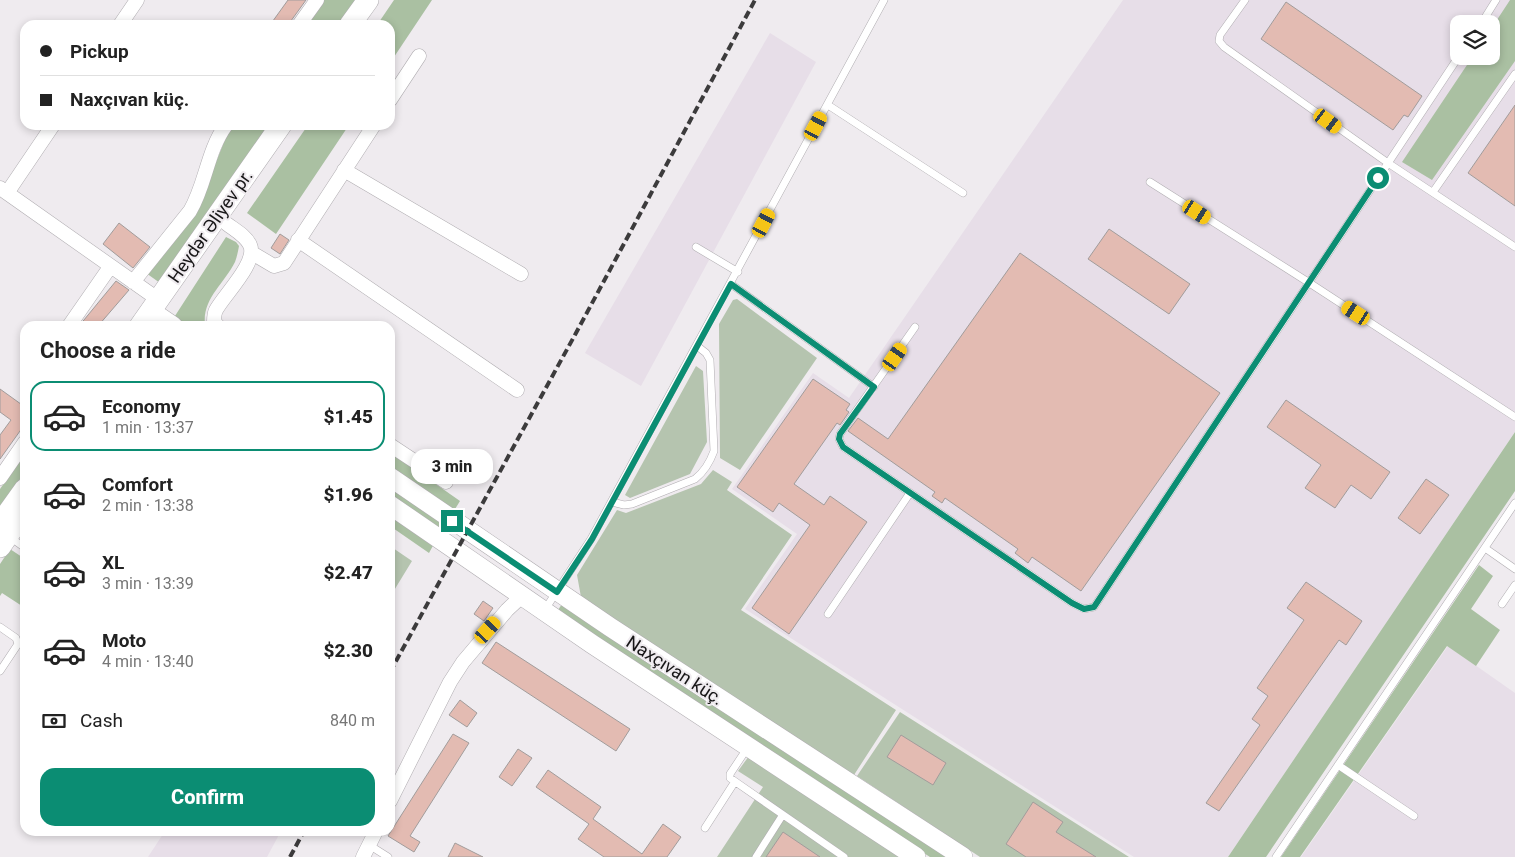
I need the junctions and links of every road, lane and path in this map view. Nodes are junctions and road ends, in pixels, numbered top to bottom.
1 (137, 0) edge
2 (317, 0) edge
3 (368, 0) edge
4 (382, 0) edge
5 (884, 0) edge
6 (1245, 0) edge
7 (1496, 0) edge
8 (1486, 15) edge
9 (123, 20) edge
10 (303, 20) edge
11 (354, 20) edge
12 (368, 20) edge
13 (419, 56) dead end
14 (1453, 65) edge
15 (1515, 74) edge
16 (395, 92) edge
17 (828, 105) junction
18 (49, 130) edge
19 (223, 130) edge
20 (278, 130) edge
21 (292, 130) edge
22 (371, 130) edge
23 (1388, 163) junction
24 (344, 170) junction
25 (1150, 182) dead end
26 (3, 191) edge
27 (1433, 192) junction
28 (963, 193) dead end
29 (227, 224) junction
30 (298, 240) junction
31 (696, 247) dead end
32 (1515, 247) edge
33 (252, 253) junction
34 (110, 267) junction
35 (738, 272) junction
36 (521, 274) dead end
37 (133, 282) junction
38 (1308, 282) junction
39 (731, 284) junction
40 (156, 318) edge
41 (73, 321) edge
42 (214, 321) edge
43 (916, 327) dead end
44 (697, 346) junction
45 (874, 387) junction
46 (517, 390) dead end
47 (1515, 417) edge
48 (395, 448) edge
49 (20, 449) edge
50 (0, 478) edge
51 (395, 481) edge
52 (446, 482) dead end
53 (910, 493) junction
54 (612, 502) junction
55 (1515, 503) edge
56 (20, 505) edge
57 (395, 508) edge
58 (13, 527) edge
59 (20, 539) edge
60 (1485, 548) junction
61 (1515, 569) edge
62 (1515, 585) edge
63 (557, 592) junction
64 (522, 596) junction
65 (1502, 604) dead end
66 (543, 611) junction
67 (828, 614) dead end
68 (0, 627) edge
69 (0, 671) edge
70 (748, 747) junction
71 (1338, 765) junction
72 (734, 782) junction
73 (395, 791) edge
74 (782, 816) junction
75 (1414, 816) dead end
76 (705, 828) dead end
77 (374, 836) edge
78 (366, 851) edge
79 (388, 857) edge
80 (756, 857) edge
81 (844, 857) edge
82 (916, 857) edge
83 (963, 857) edge
84 (1276, 857) edge

1 - 9 street
2 - 10 street
3 - 11 main road
4 - 12 main road
5 - 17 lane
6 - 23 lane
7 - 8 lane
13 - 16 street
14 - 23 lane
15 - 27 lane
17 - 28 lane
17 - 35 lane
18 - 26 street
19 - 37 street
20 - 40 main road, Heydər Əliyev pr.
21 - 29 main road, Heydər Əliyev pr.
22 - 24 street
23 - 27 lane
23 - 38 lane
24 - 30 street
24 - 36 street
25 - 38 lane
26 - 34 street
27 - 32 lane
29 - 33 street
29 - 40 main road, Heydər Əliyev pr.
30 - 33 street
30 - 46 street
31 - 35 lane
33 - 42 street
34 - 37 street
34 - 41 street
35 - 39 lane
37 - 40 street
38 - 47 lane
38 - 53 lane
39 - 44 lane
39 - 45 lane
43 - 45 lane
44 - 54 lane
44 - 54 lane
45 - 53 lane
48 - 52 street
49 - 50 street
51 - 63 main road, Naxçıvan küç.
53 - 67 lane
54 - 63 lane
55 - 60 lane
56 - 58 main road
57 - 64 main road, Naxçıvan küç.
58 - 59 lane
60 - 61 lane
60 - 71 lane
62 - 65 lane
63 - 66 lane
63 - 83 main road, Naxçıvan küç.
64 - 66 main road, Naxçıvan küç.
64 - 73 street
66 - 70 main road, Naxçıvan küç.
68 - 69 lane
70 - 72 lane
70 - 82 main road, Naxçıvan küç.
71 - 75 lane
71 - 84 lane
72 - 74 lane
72 - 76 lane
74 - 80 lane
74 - 81 lane
77 - 78 street
78 - 79 lane

